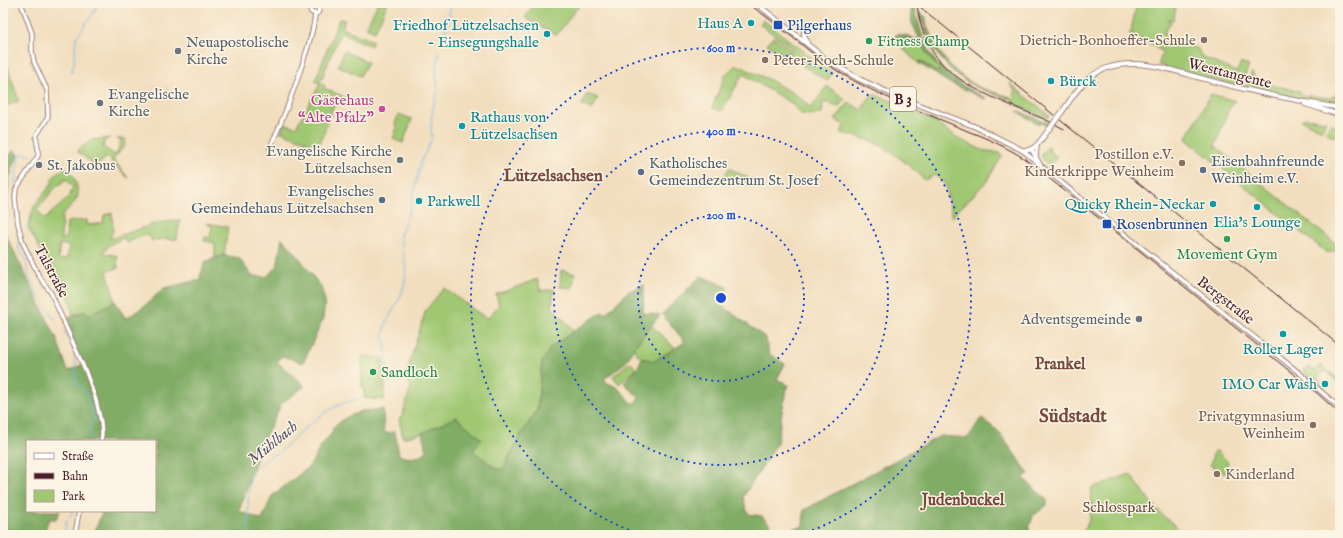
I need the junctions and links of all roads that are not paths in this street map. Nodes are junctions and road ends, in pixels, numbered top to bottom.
1 (21, 3) edge
2 (756, 3) edge
3 (317, 4) edge
4 (315, 14) junction
5 (804, 29) dead end
6 (808, 44) junction
7 (1293, 100) junction
8 (1340, 107) edge
9 (1340, 115) edge
10 (1037, 146) junction
11 (270, 148) dead end
12 (1022, 150) junction
13 (1031, 150) junction
14 (1035, 159) junction
15 (1340, 408) edge
16 (101, 440) edge
17 (79, 512) edge
18 (75, 535) edge

1 - 16 street, Talstraße
2 - 6 main road, B 3
3 - 4 street
3 - 4 street
4 - 11 street
5 - 6 main road
6 - 12 main road, B 3
7 - 8 main road, Westtangente
7 - 9 main road
7 - 10 main road, Westtangente, bridge
10 - 13 main road
10 - 14 street
12 - 13 main road, B 3
12 - 14 street, Bergstraße
13 - 14 street
14 - 15 street, Bergstraße
17 - 18 street

